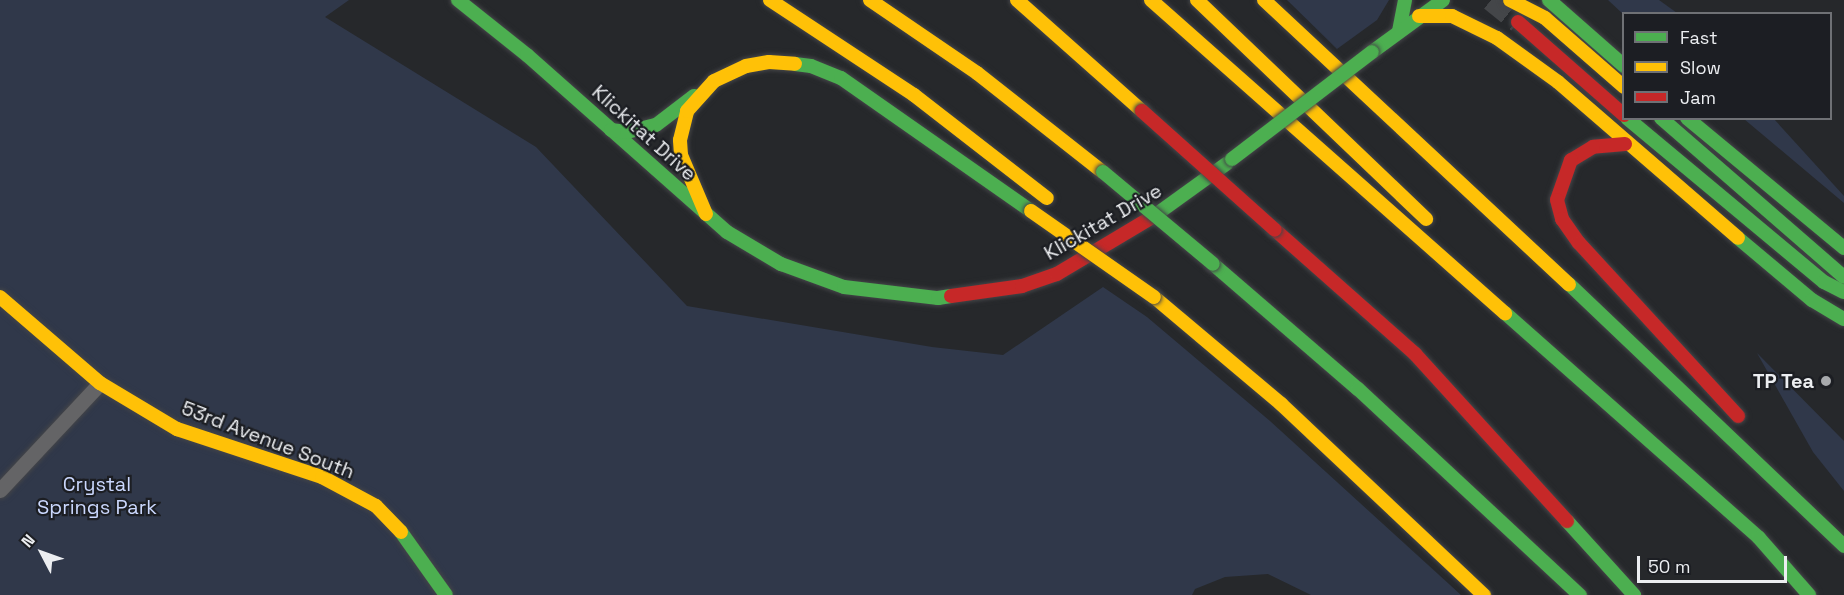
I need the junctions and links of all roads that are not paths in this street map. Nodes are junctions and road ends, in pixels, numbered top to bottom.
1 (458, 0) edge
2 (770, 0) edge
3 (870, 0) edge
4 (1017, 0) edge
5 (1151, 0) edge
6 (1264, 0) edge
7 (1405, 0) edge
8 (1443, 0) edge
9 (1510, 0) edge
10 (1549, 0) edge
11 (1459, 1) edge
12 (1199, 2) edge
13 (1419, 16) junction
14 (1518, 22) tunnel mouth
15 (1399, 31) junction
16 (1622, 65) edge
17 (1622, 86) edge
18 (703, 89) junction
19 (1622, 115) edge
20 (1629, 120) edge
21 (1663, 120) edge
22 (1689, 120) edge
23 (611, 130) junction
24 (1625, 144) junction
25 (1051, 202) dead end
26 (706, 214) junction
27 (1436, 229) dead end
28 (1097, 237) dead end
29 (1844, 248) edge
30 (1461, 254) dead end
31 (1844, 277) edge
32 (1824, 282) junction
33 (1844, 292) edge
34 (0, 297) edge
35 (1154, 297) junction
36 (1844, 310) edge
37 (1844, 319) edge
38 (99, 382) junction
39 (1751, 429) dead end
40 (1644, 436) junction
41 (1785, 469) dead end
42 (0, 490) edge
43 (1844, 545) edge
44 (446, 595) edge
45 (1484, 595) edge
46 (1580, 595) edge
47 (1634, 595) edge
48 (1809, 595) edge

1 - 23 main road, Klickitat Drive
2 - 25 main road
3 - 46 main road, bridge
4 - 47 main road, bridge
5 - 40 main road
6 - 43 main road
7 - 15 main road
8 - 13 main road, Klickitat Drive
9 - 17 main road
10 - 16 main road
11 - 13 main road
12 - 27 main road
13 - 15 main road, Klickitat Drive
13 - 24 main road
14 - 19 main road
15 - 26 main road, Klickitat Drive, bridge
18 - 23 main road
18 - 26 main road
18 - 35 main road, bridge
20 - 32 main road
21 - 31 main road
22 - 29 main road
23 - 26 main road, Klickitat Drive
24 - 37 main road
24 - 39 main road
28 - 35 main road, bridge
30 - 40 main road
32 - 33 main road
32 - 36 main road
34 - 38 main road, 53rd Avenue South
35 - 45 main road
38 - 42 street
38 - 44 main road, 53rd Avenue South
40 - 48 main road
41 - 43 main road

